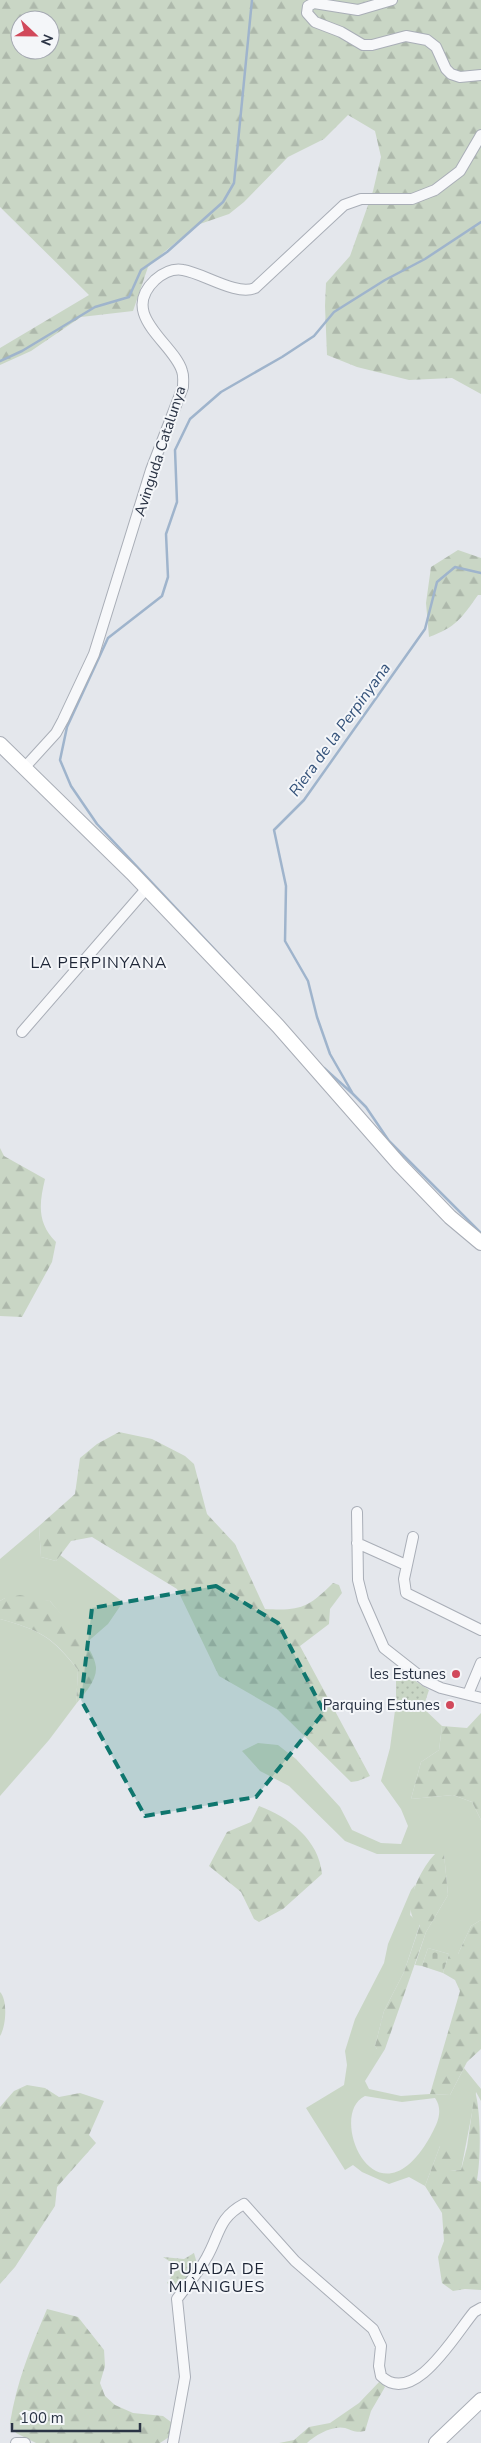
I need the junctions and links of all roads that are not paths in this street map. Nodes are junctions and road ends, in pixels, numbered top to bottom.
1 (392, 0) edge
2 (481, 74) edge
3 (481, 135) edge
4 (0, 744) edge
5 (25, 767) junction
6 (147, 888) junction
7 (22, 1032) dead end
8 (481, 1243) edge
9 (356, 1512) dead end
10 (413, 1537) dead end
11 (357, 1543) junction
12 (406, 1565) junction
13 (481, 1630) edge
14 (481, 1663) edge
15 (468, 1694) junction
16 (481, 1698) edge
17 (481, 2308) edge
18 (481, 2400) edge
19 (16, 2443) edge
20 (25, 2443) edge
21 (173, 2443) edge
22 (436, 2443) edge

1 - 2 street
3 - 5 street, Avinguda Catalunya
4 - 5 street
5 - 6 street
6 - 7 street
6 - 8 street
9 - 11 street
10 - 12 street
11 - 12 street
11 - 15 street
12 - 13 street
14 - 15 street
15 - 16 street
17 - 21 street
18 - 22 street
19 - 20 street

